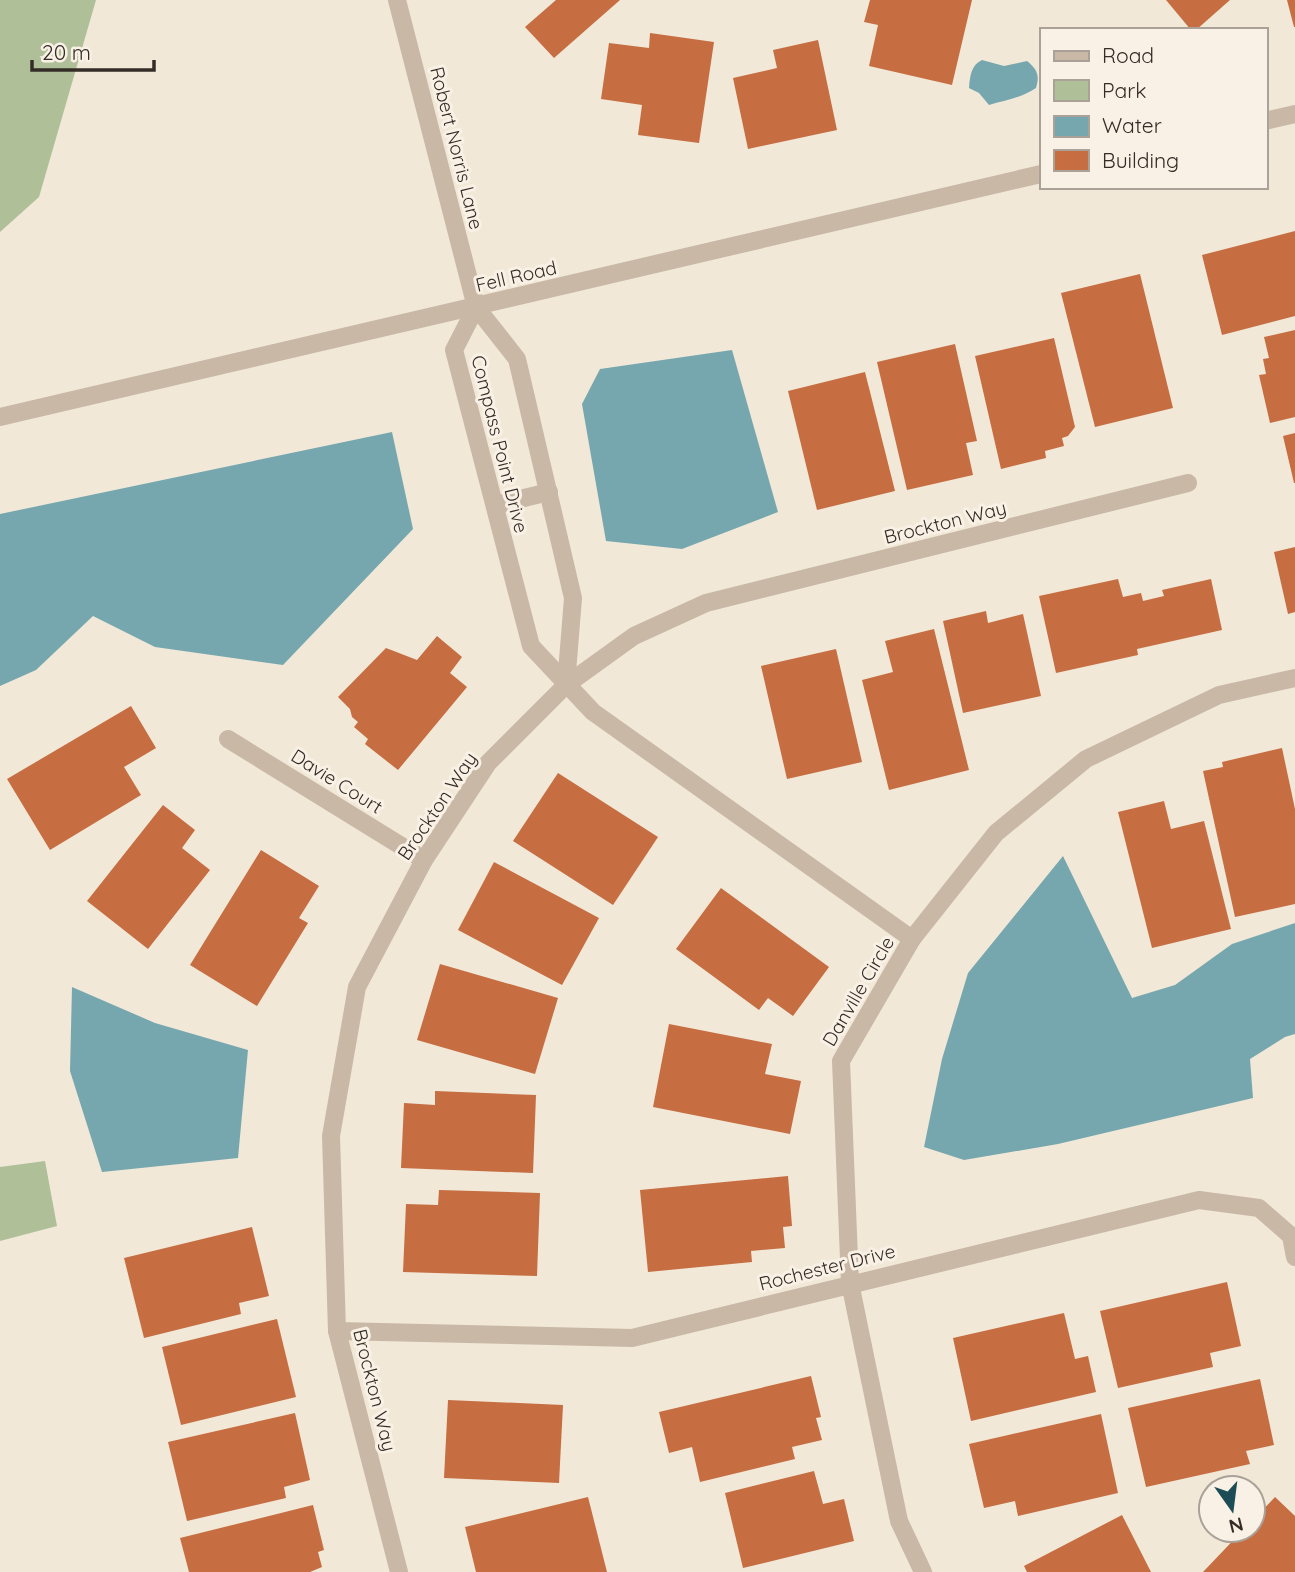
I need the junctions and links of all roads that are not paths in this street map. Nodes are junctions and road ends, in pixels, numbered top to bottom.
1 (397, 0) edge
2 (1295, 114) edge
3 (1267, 121) edge
4 (1040, 174) edge
5 (476, 307) junction
6 (0, 417) edge
7 (1188, 483) dead end
8 (548, 492) junction
9 (495, 505) junction
10 (1295, 678) edge
11 (566, 685) junction
12 (228, 739) dead end
13 (424, 860) junction
14 (912, 939) junction
15 (1295, 1257) edge
16 (850, 1283) junction
17 (337, 1331) junction
18 (399, 1572) edge
19 (923, 1572) edge

1 - 5 street, Robert Norris Lane
2 - 3 street
4 - 5 street, Fell Road
5 - 6 street, Fell Road
5 - 8 street, Compass Point Drive
5 - 9 street, Compass Point Drive
7 - 11 street, Brockton Way
8 - 9 street
8 - 11 street, Compass Point Drive
9 - 11 street, Compass Point Drive
10 - 14 street, Danville Circle
11 - 13 street, Brockton Way
11 - 14 street, Compass Point Drive
12 - 13 street, Davie Court
13 - 17 street, Brockton Way
14 - 16 street, Danville Circle
15 - 16 street, Rochester Drive
16 - 17 street, Rochester Drive
16 - 19 street, Danville Circle
17 - 18 street, Brockton Way

